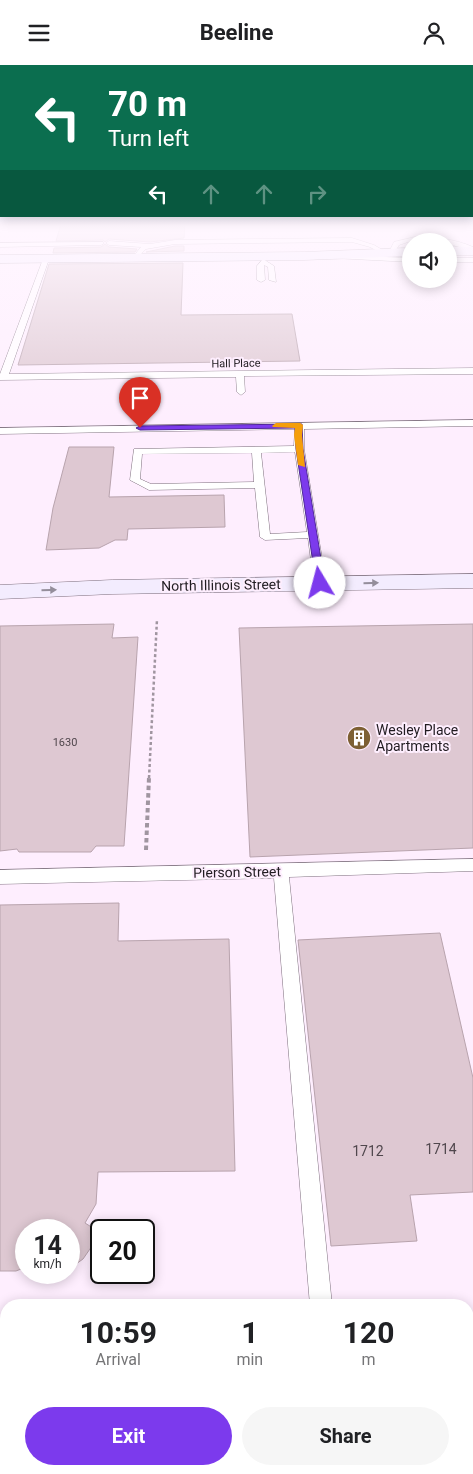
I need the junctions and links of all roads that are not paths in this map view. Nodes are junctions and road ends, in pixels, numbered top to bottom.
1 (37, 290) edge
2 (473, 371) edge
3 (240, 374) junction
4 (2, 377) edge
5 (241, 392) dead end
6 (473, 423) edge
7 (300, 425) junction
8 (0, 431) edge
9 (256, 449) junction
10 (300, 449) junction
11 (260, 485) junction
12 (313, 535) junction
13 (473, 581) edge
14 (320, 583) junction
15 (0, 592) edge
16 (473, 865) edge
17 (281, 871) junction
18 (0, 877) edge
19 (320, 1299) edge

1 - 4 lane
2 - 3 lane, Hall Place
3 - 4 lane, Hall Place
3 - 5 lane
6 - 7 lane
7 - 8 lane
7 - 10 lane
9 - 10 lane
9 - 11 lane
9 - 11 lane
10 - 12 lane
11 - 12 lane
12 - 14 lane
14 -> 13 main road, North Illinois Street
15 -> 14 main road, North Illinois Street
16 - 17 lane, Pierson Street
17 - 18 lane, Pierson Street
17 - 19 lane

